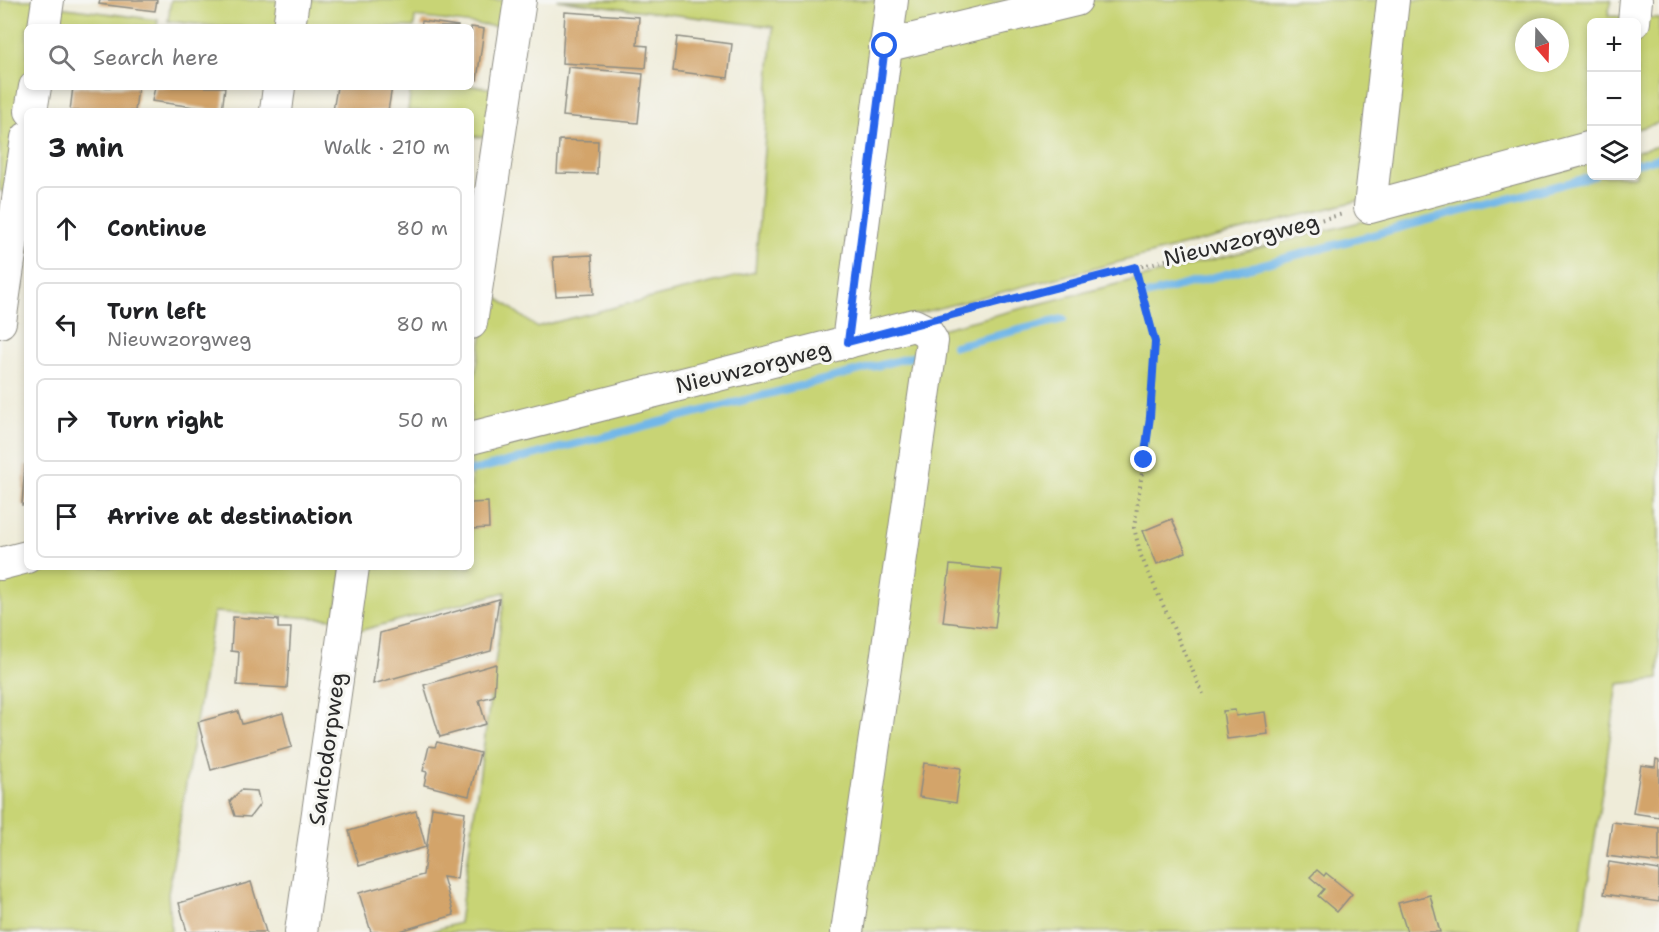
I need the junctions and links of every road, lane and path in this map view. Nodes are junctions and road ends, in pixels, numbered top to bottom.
1 (48, 0) edge
2 (293, 0) edge
3 (520, 0) edge
4 (892, 0) edge
5 (1076, 0) edge
6 (1393, 0) edge
7 (1636, 0) edge
8 (1634, 18) edge
9 (44, 24) edge
10 (289, 24) edge
11 (885, 46) junction
12 (34, 90) edge
13 (279, 90) edge
14 (32, 108) edge
15 (276, 108) edge
16 (1587, 148) edge
17 (24, 158) edge
18 (1370, 207) junction
19 (1135, 267) junction
20 (474, 303) edge
21 (0, 322) edge
22 (914, 325) junction
23 (848, 342) junction
24 (474, 437) edge
25 (24, 558) edge
26 (0, 564) edge
27 (353, 570) edge
28 (1203, 694) dead end
29 (301, 932) edge
30 (847, 932) edge

1 - 9 street
2 - 10 street
3 - 20 street
4 - 11 street
5 - 11 street
6 - 18 street
7 - 8 street
11 - 23 street
12 - 14 street
13 - 15 street
16 - 18 street
17 - 21 street
18 - 19 path, Nieuwzorgweg
19 - 22 path, Nieuwzorgweg
19 - 28 path
22 - 23 street, Nieuwzorgweg
22 - 30 street
23 - 24 street, Nieuwzorgweg
25 - 26 street
27 - 29 street, Santodorpweg

